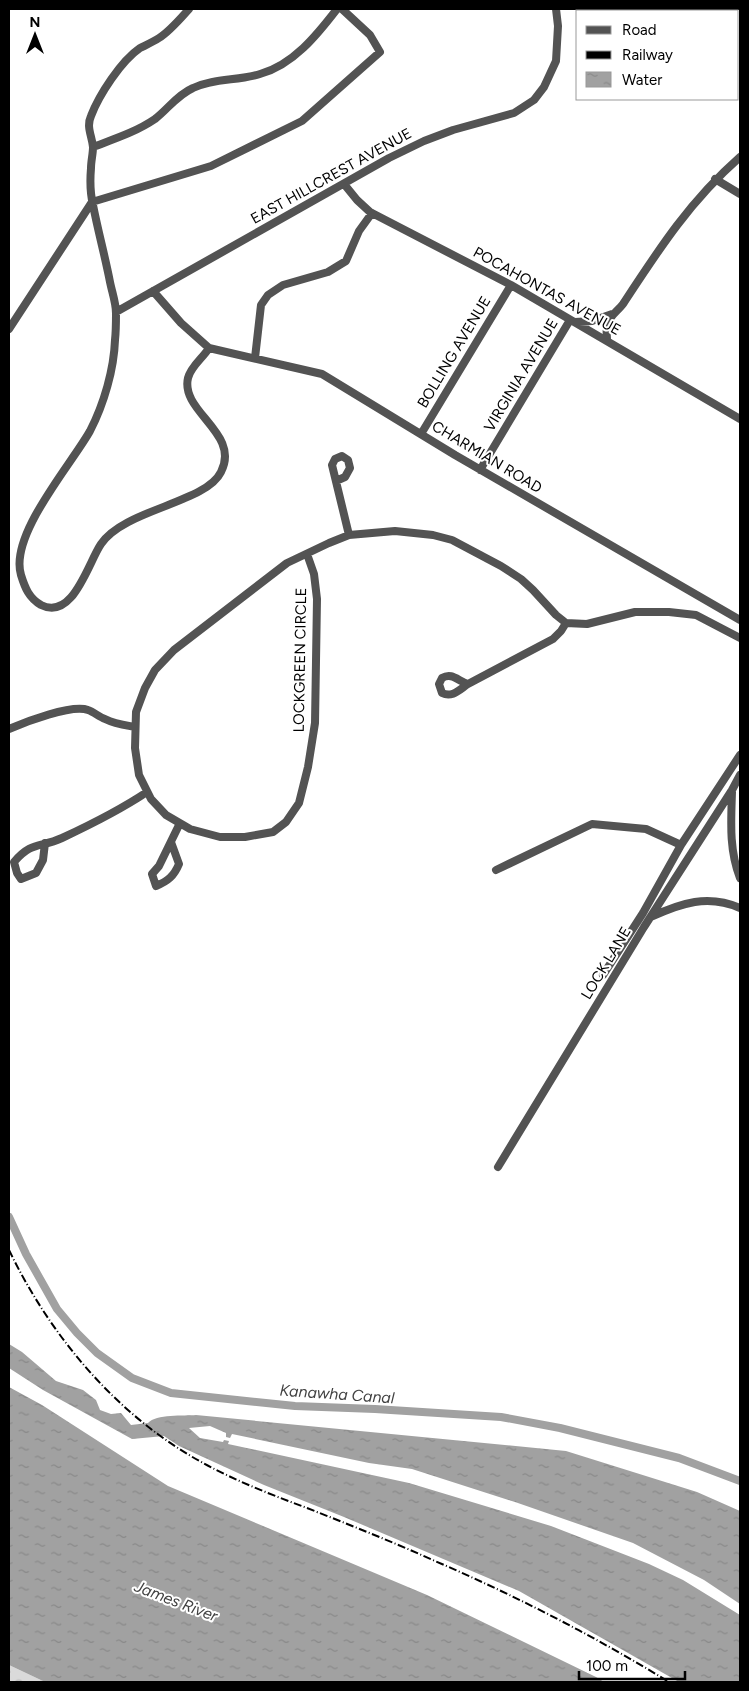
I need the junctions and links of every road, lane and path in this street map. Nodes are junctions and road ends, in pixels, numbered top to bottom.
1 (189, 9) edge
2 (337, 9) edge
3 (342, 9) edge
4 (556, 9) edge
5 (93, 148) junction
6 (740, 158) edge
7 (716, 179) junction
8 (344, 184) junction
9 (740, 194) edge
10 (92, 202) junction
11 (372, 213) junction
12 (511, 285) junction
13 (153, 291) junction
14 (116, 312) junction
15 (614, 314) junction
16 (572, 321) junction
17 (9, 329) edge
18 (607, 340) junction
19 (208, 348) junction
20 (254, 358) junction
21 (740, 419) edge
22 (421, 434) junction
23 (480, 470) junction
24 (336, 481) dead end
25 (349, 535) junction
26 (307, 554) junction
27 (740, 620) edge
28 (566, 623) junction
29 (740, 638) edge
30 (468, 684) dead end
31 (135, 727) junction
32 (9, 729) edge
33 (739, 760) edge
34 (740, 775) edge
35 (732, 790) junction
36 (147, 792) junction
37 (180, 823) junction
38 (171, 842) junction
39 (45, 843) junction
40 (681, 845) junction
41 (496, 870) dead end
42 (740, 878) edge
43 (740, 908) edge
44 (650, 917) junction
45 (603, 975) dead end
46 (498, 1167) dead end

1 - 5 street
2 - 5 street
3 - 10 street
4 - 8 street, EAST HILLCREST AVENUE
5 - 10 street
6 - 7 street
7 - 9 street
7 - 15 street
8 - 11 street, POCAHONTAS AVENUE
8 - 13 street, EAST HILLCREST AVENUE
10 - 14 street
10 - 17 street
11 - 12 street, POCAHONTAS AVENUE
11 - 20 street
12 - 16 street, POCAHONTAS AVENUE
12 - 22 street, BOLLING AVENUE
13 - 14 street, EAST HILLCREST AVENUE
13 - 19 street
14 - 19 street
15 - 16 street, VIRGINIA AVENUE
15 - 18 street
16 - 18 street, POCAHONTAS AVENUE
16 - 23 street, VIRGINIA AVENUE
18 - 21 street, POCAHONTAS AVENUE
19 - 20 street, CHARMIAN ROAD
20 - 22 street, CHARMIAN ROAD
22 - 23 street, CHARMIAN ROAD
23 - 27 street, CHARMIAN ROAD
24 - 25 street
25 - 26 street, LOCKGREEN CIRCLE
25 - 28 street, LOCKGREEN CIRCLE
26 - 31 street, LOCKGREEN CIRCLE
26 - 37 street, LOCKGREEN CIRCLE
28 - 29 street
28 - 30 street
31 - 32 street
31 - 36 street, LOCKGREEN CIRCLE
33 - 40 street
34 - 35 street, LOCK LANE
35 - 42 street
35 - 44 street, LOCK LANE
36 - 37 street, LOCKGREEN CIRCLE
36 - 39 street
37 - 38 street
38 - 38 street
39 - 39 street
40 - 41 street
40 - 45 street
43 - 44 street
44 - 46 street, LOCK LANE

